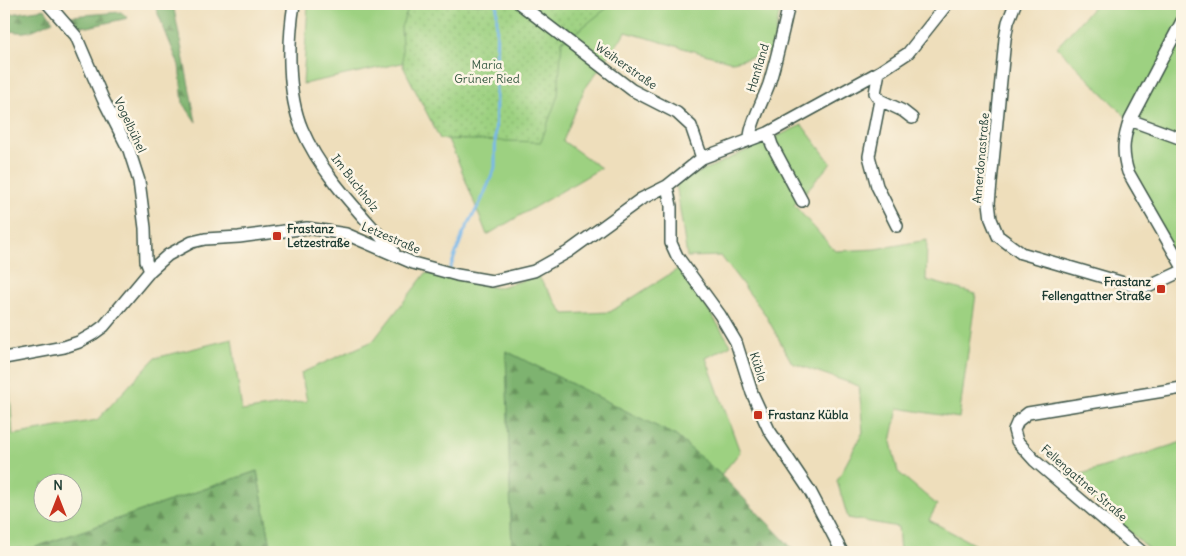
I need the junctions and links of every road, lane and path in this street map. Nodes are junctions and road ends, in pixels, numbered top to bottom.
1 (48, 4) edge
2 (294, 4) edge
3 (520, 4) edge
4 (789, 4) edge
5 (947, 4) edge
6 (1015, 4) edge
7 (1182, 21) edge
8 (879, 72) junction
9 (880, 100) junction
10 (912, 118) dead end
11 (1130, 120) junction
12 (768, 133) junction
13 (750, 139) junction
14 (1182, 139) edge
15 (702, 158) junction
16 (667, 186) junction
17 (802, 201) dead end
18 (898, 226) dead end
19 (397, 255) junction
20 (1182, 266) edge
21 (150, 271) junction
22 (1182, 271) edge
23 (4, 358) edge
24 (1182, 388) edge
25 (842, 552) edge
26 (1142, 552) edge

1 - 21 street, Vogelbühel
2 - 19 street, Im Buchholz
3 - 15 street, Weiherstraße
4 - 13 street, Hanfland
5 - 8 street, Letzestraße
6 - 22 street, Amerdonastraße
7 - 11 street
8 - 9 street
8 - 12 street, Letzestraße
9 - 10 street
9 - 18 street
11 - 14 street
11 - 20 street
12 - 13 street, Letzestraße
12 - 17 street
13 - 15 street, Letzestraße
15 - 16 street, Letzestraße
16 - 19 street, Letzestraße
16 - 25 street, Kübla
19 - 21 street, Letzestraße
21 - 23 street, Letzestraße
24 - 26 street, Fellengattner Straße

